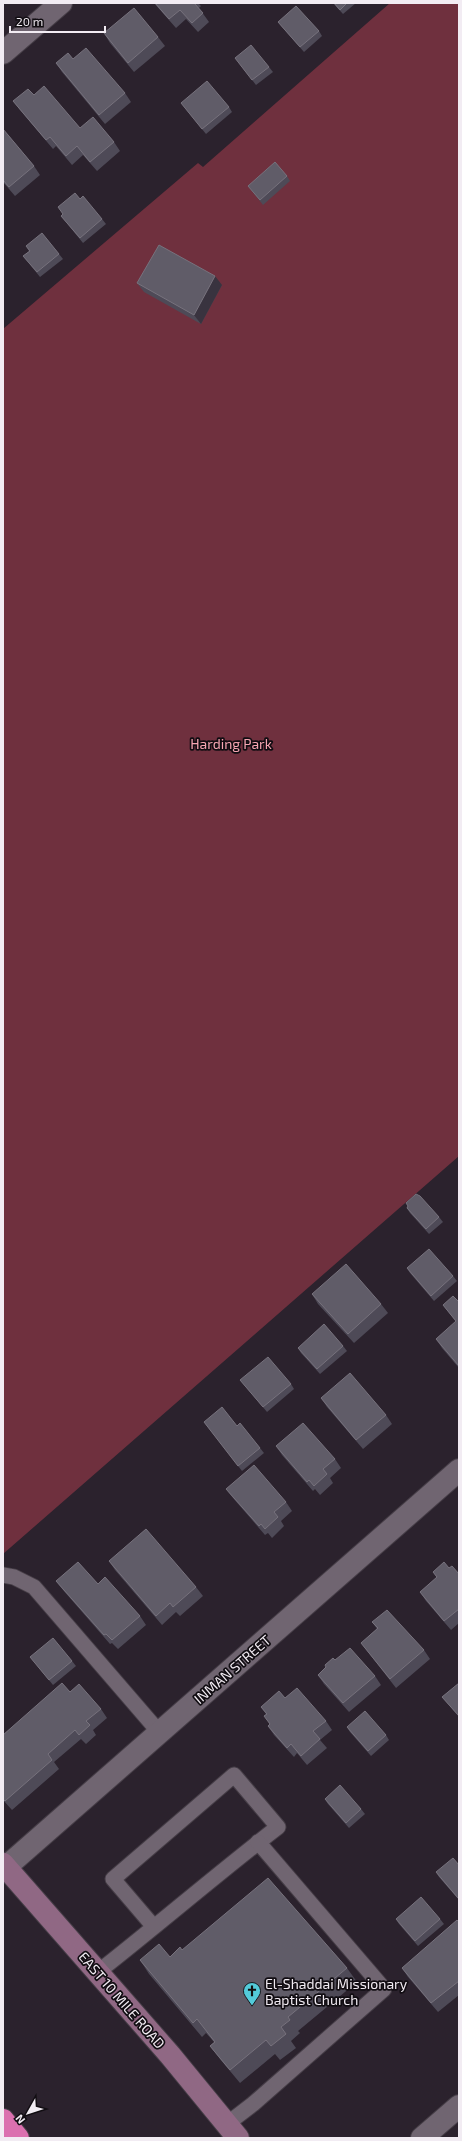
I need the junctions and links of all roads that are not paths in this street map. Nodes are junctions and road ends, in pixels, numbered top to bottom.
1 (61, 3) edge
2 (3, 53) edge
3 (459, 1470) edge
4 (3, 1575) edge
5 (159, 1732) junction
6 (258, 1842) junction
7 (4, 1866) edge
8 (154, 1927) junction
9 (98, 1972) junction
10 (459, 2106) edge
11 (3, 2120) edge
12 (233, 2131) edge
13 (18, 2138) edge
14 (422, 2138) edge

1 - 2 street
3 - 5 street, INMAN STREET
4 - 5 lane
5 - 7 street, INMAN STREET
6 - 8 lane
6 - 8 lane
6 - 12 lane
7 - 9 main road, EAST 10 MILE ROAD
8 - 9 lane
9 - 12 main road, EAST 10 MILE ROAD
10 - 14 street
11 - 13 highway

